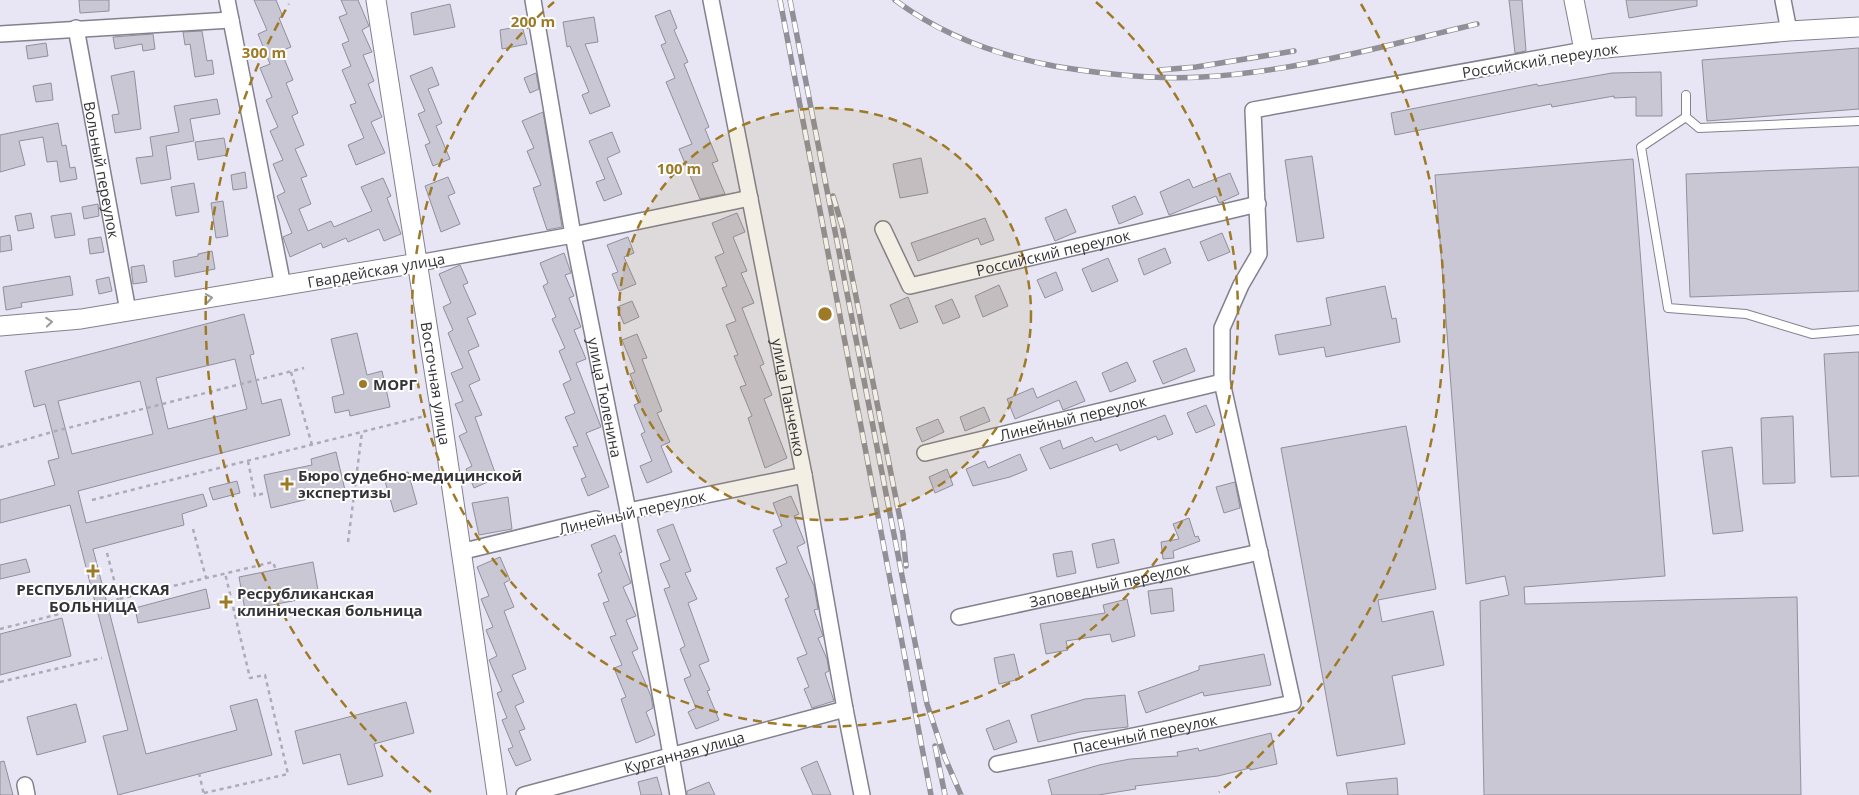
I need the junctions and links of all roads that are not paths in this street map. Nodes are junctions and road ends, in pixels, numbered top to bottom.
1 (227, 0) edge
2 (376, 0) edge
3 (533, 0) edge
4 (711, 0) edge
5 (1574, 0) edge
6 (1783, 0) edge
7 (231, 20) junction
8 (1859, 27) edge
9 (76, 28) junction
10 (1789, 31) junction
11 (0, 34) edge
12 (1584, 50) junction
13 (1686, 96) dead end
14 (1686, 117) junction
15 (1859, 121) edge
16 (750, 198) junction
17 (1258, 204) junction
18 (882, 229) dead end
19 (573, 235) junction
20 (418, 263) junction
21 (284, 286) junction
22 (128, 311) junction
23 (0, 326) edge
24 (1859, 330) edge
25 (1222, 382) junction
26 (925, 453) dead end
27 (804, 474) junction
28 (628, 511) junction
29 (596, 519) dead end
30 (460, 552) junction
31 (1260, 552) junction
32 (959, 617) dead end
33 (845, 708) junction
34 (670, 754) junction
35 (997, 764) dead end
36 (497, 795) edge
37 (524, 795) edge
38 (678, 795) edge
39 (862, 795) edge

1 - 7 street
2 - 20 street, Восточная улица
3 - 19 street, улица Тюленина
4 - 16 street, улица Панченко
5 - 12 street
6 - 10 street
7 - 9 street
7 - 21 street
8 - 10 street, Российский переулок
9 - 11 street
9 - 22 street, Вольный переулок
10 - 12 street, Российский переулок
12 - 17 street, Российский переулок
13 - 14 lane
14 - 15 lane
14 - 24 lane
16 - 19 street, Гвардейская улица
16 - 27 street, улица Панченко
17 - 18 street, Российский переулок
17 - 25 street
19 - 20 street, Гвардейская улица
19 - 28 street, улица Тюленина
20 - 21 street, Гвардейская улица
20 - 30 street, Восточная улица
22 -> 21 street, Гвардейская улица
23 -> 22 street, Гвардейская улица
25 - 26 street, Линейный переулок
25 - 31 street
27 - 28 street, Линейный переулок
27 - 33 street, улица Панченко
28 - 34 street, улица Тюленина
29 - 30 street, Линейный переулок
30 - 36 street, Восточная улица
31 - 32 street, Заповедный переулок
31 - 35 street, Пасечный переулок
33 - 34 street, Курганная улица
33 - 39 street, улица Панченко
34 - 37 street, Курганная улица
34 - 38 street, улица Тюленина

